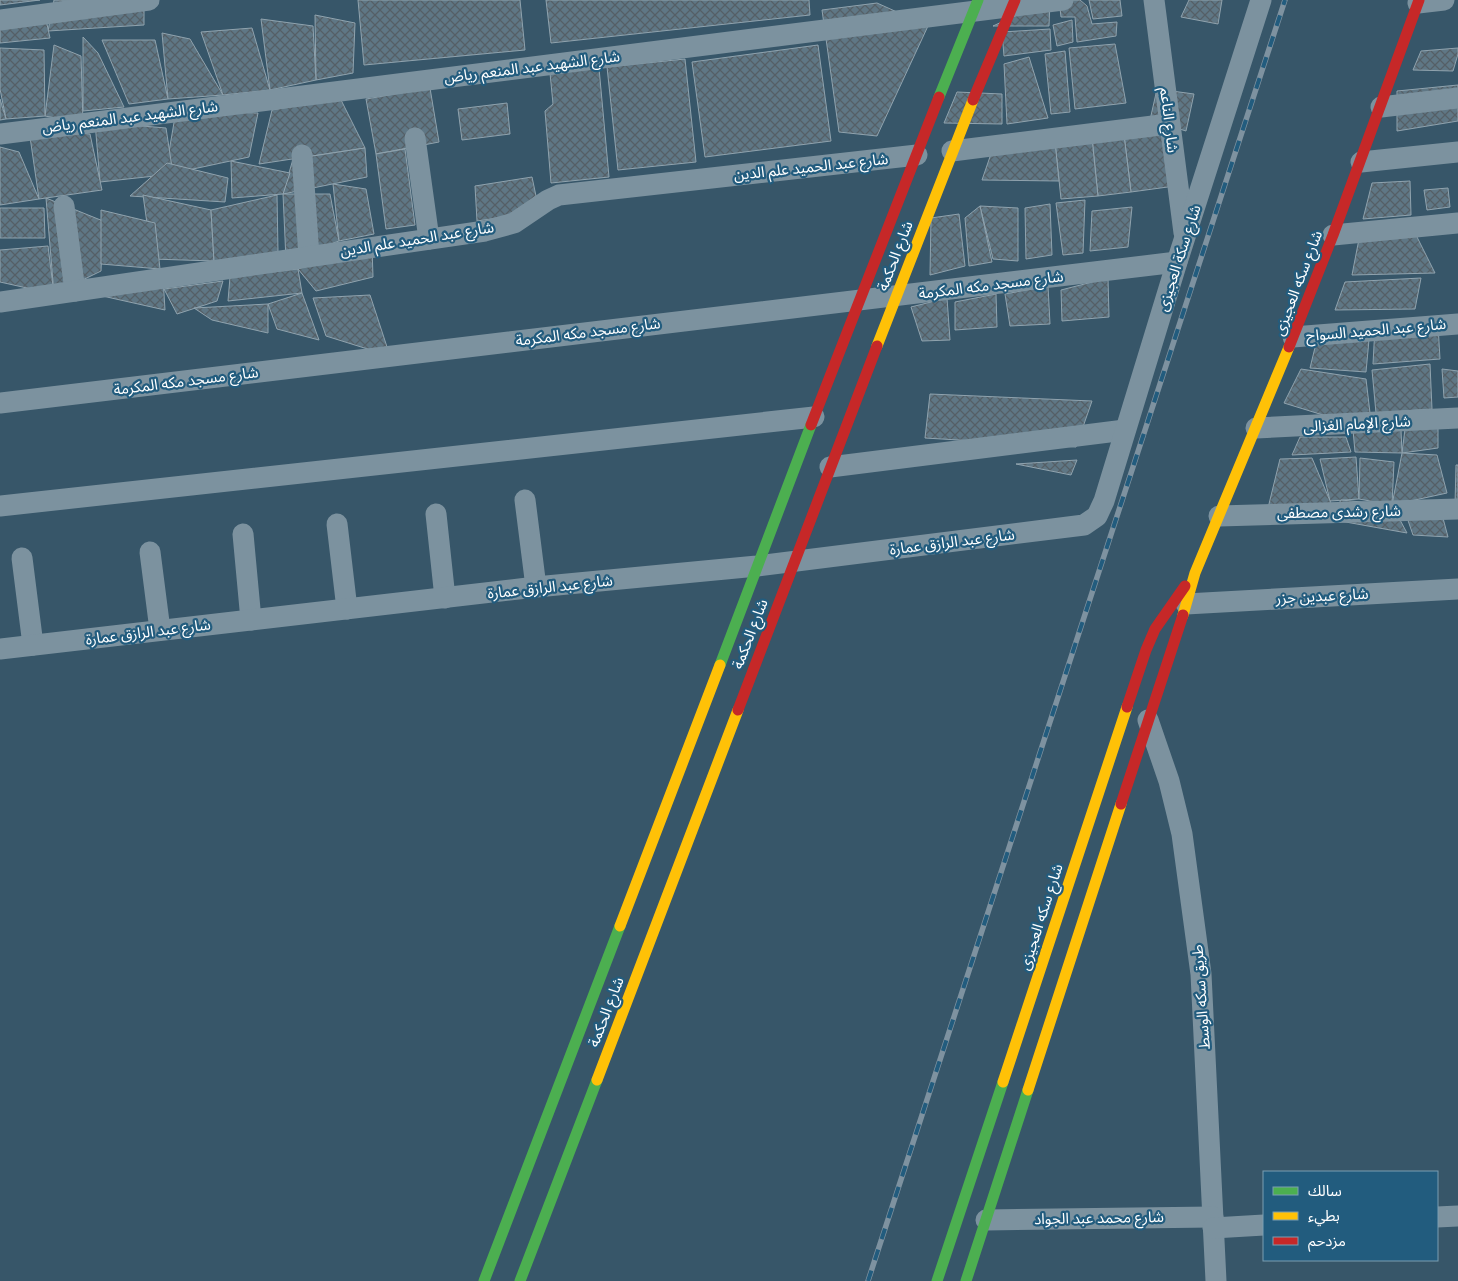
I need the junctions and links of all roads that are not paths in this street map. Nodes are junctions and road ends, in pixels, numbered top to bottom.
1 (149, 0) edge
2 (1063, 0) edge
3 (1154, 0) edge
4 (1261, 0) edge
5 (1444, 0) edge
6 (1418, 1) edge
7 (1014, 3) edge
8 (976, 5) edge
9 (0, 20) edge
10 (1458, 98) edge
11 (1381, 107) junction
12 (1169, 124) junction
13 (0, 134) edge
14 (415, 138) dead end
15 (952, 152) junction
16 (1458, 152) edge
17 (302, 155) dead end
18 (918, 155) junction
19 (1361, 162) junction
20 (64, 206) dead end
21 (1458, 223) edge
22 (1333, 235) junction
23 (429, 239) junction
24 (1185, 239) junction
25 (309, 256) junction
26 (1177, 262) junction
27 (75, 291) junction
28 (896, 297) junction
29 (859, 300) junction
30 (0, 302) edge
31 (1458, 324) edge
32 (1293, 337) junction
33 (0, 403) edge
34 (814, 417) junction
35 (1458, 418) edge
36 (1256, 428) junction
37 (1125, 430) junction
38 (830, 467) junction
39 (524, 500) dead end
40 (0, 506) edge
41 (1458, 509) edge
42 (436, 514) dead end
43 (1097, 516) joint
44 (1219, 516) junction
45 (337, 524) dead end
46 (243, 534) dead end
47 (150, 552) dead end
48 (22, 558) dead end
49 (794, 562) junction
50 (758, 566) junction
51 (1195, 573) junction
52 (536, 587) junction
53 (1458, 589) edge
54 (445, 598) junction
55 (1186, 604) junction
56 (347, 609) junction
57 (251, 620) junction
58 (160, 630) junction
59 (33, 645) junction
60 (0, 649) edge
61 (1148, 720) junction
62 (1458, 1216) edge
63 (1438, 1217) edge
64 (986, 1220) junction
65 (1213, 1222) junction
66 (1263, 1225) edge
67 (484, 1281) edge
68 (520, 1281) edge
69 (937, 1281) edge
70 (966, 1281) edge
71 (1216, 1281) edge

1 - 9 street
2 - 7 street, شارع الشهيد عبد المنعم رياض
3 - 12 street, شارع الناعم
4 - 24 street, شارع سكة العجيزى
5 - 6 street
6 - 11 street, شارع سكه العجيزى
7 - 8 street, شارع الشهيد عبد المنعم رياض
7 - 15 street, شارع الحكمة
8 - 13 street, شارع الشهيد عبد المنعم رياض
8 - 18 street, شارع الحكمة
10 - 11 street
11 - 19 street, شارع سكه العجيزى
12 - 15 street
12 - 24 street, شارع الناعم
14 - 23 street
15 - 28 street, شارع الحكمة
16 - 19 street
17 - 25 street
18 - 23 street, شارع عبد الحميد علم الدين
18 - 29 street, شارع الحكمة
19 - 22 street, شارع سكه العجيزى
20 - 27 street
21 - 22 street
22 - 32 street, شارع سكه العجيزى
23 - 25 street, شارع عبد الحميد علم الدين
24 - 26 street, شارع سكة العجيزى
25 - 27 street, شارع عبد الحميد علم الدين
26 - 28 street, شارع مسجد مكه المكرمة
26 - 37 street, شارع سكة العجيزى
27 - 30 street, شارع عبد الحميد علم الدين
28 - 29 street, شارع مسجد مكه المكرمة
28 - 38 street, شارع الحكمة
29 - 33 street, شارع مسجد مكه المكرمة
29 - 34 street, شارع الحكمة
31 - 32 street, شارع عبد الحميد السواح
32 - 36 street, شارع سكه العجيزى
34 - 40 street
34 - 50 street, شارع الحكمة
35 - 36 street, شارع الإمام الغزالى
36 - 44 street, شارع سكه العجيزى
37 - 38 street
37 - 43 street, شارع سكة العجيزى
38 - 49 street, شارع الحكمة
39 - 52 street
41 - 44 street, شارع رشدى مصطفى
42 - 54 street
43 - 49 street, شارع عبد الرازق عمارة
44 - 51 street, شارع سكه العجيزى
45 - 56 street
46 - 57 street
47 - 58 street
48 - 59 street
49 - 50 street, شارع عبد الرازق عمارة
49 - 68 street, شارع الحكمة
50 - 52 street, شارع عبد الرازق عمارة
50 - 67 street, شارع الحكمة
51 - 55 street, شارع سكه العجيزى
51 - 69 street, شارع سكه العجيزى
52 - 54 street, شارع عبد الرازق عمارة
53 - 55 street, شارع عبدين جزر
54 - 56 street, شارع عبد الرازق عمارة
55 - 61 street, شارع سكه العجيزى
56 - 57 street, شارع عبد الرازق عمارة
57 - 58 street, شارع عبد الرازق عمارة
58 - 59 street, شارع عبد الرازق عمارة
59 - 60 street, شارع عبد الرازق عمارة
61 - 64 street, شارع سكه العجيزى
61 - 65 street, طريق سكه الوسط
62 - 63 street
64 - 65 street, شارع محمد عبد الجواد
64 - 70 street, شارع سكه العجيزى
65 - 66 street, شارع محمد عبد الجواد
65 - 71 street, طريق سكه الوسط

